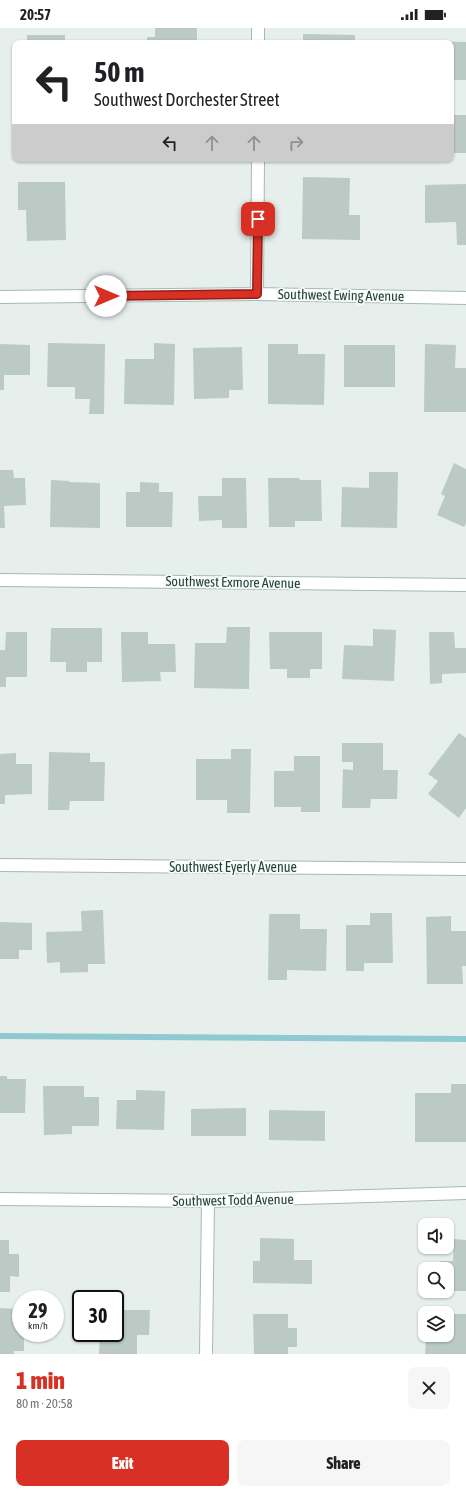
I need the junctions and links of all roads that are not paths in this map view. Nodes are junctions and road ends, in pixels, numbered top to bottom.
1 (258, 28) edge
2 (258, 40) edge
3 (258, 162) edge
4 (257, 294) junction
5 (0, 297) edge
6 (466, 298) edge
7 (0, 580) edge
8 (466, 585) edge
9 (0, 865) edge
10 (466, 869) edge
11 (466, 1193) edge
12 (0, 1199) edge
13 (208, 1201) junction
14 (206, 1354) edge

1 - 2 street
3 - 4 street
4 - 5 street, Southwest Ewing Avenue
4 - 6 street, Southwest Ewing Avenue
7 - 8 street, Southwest Exmore Avenue
9 - 10 street, Southwest Eyerly Avenue
11 - 13 street, Southwest Todd Avenue
12 - 13 street, Southwest Todd Avenue
13 - 14 street

